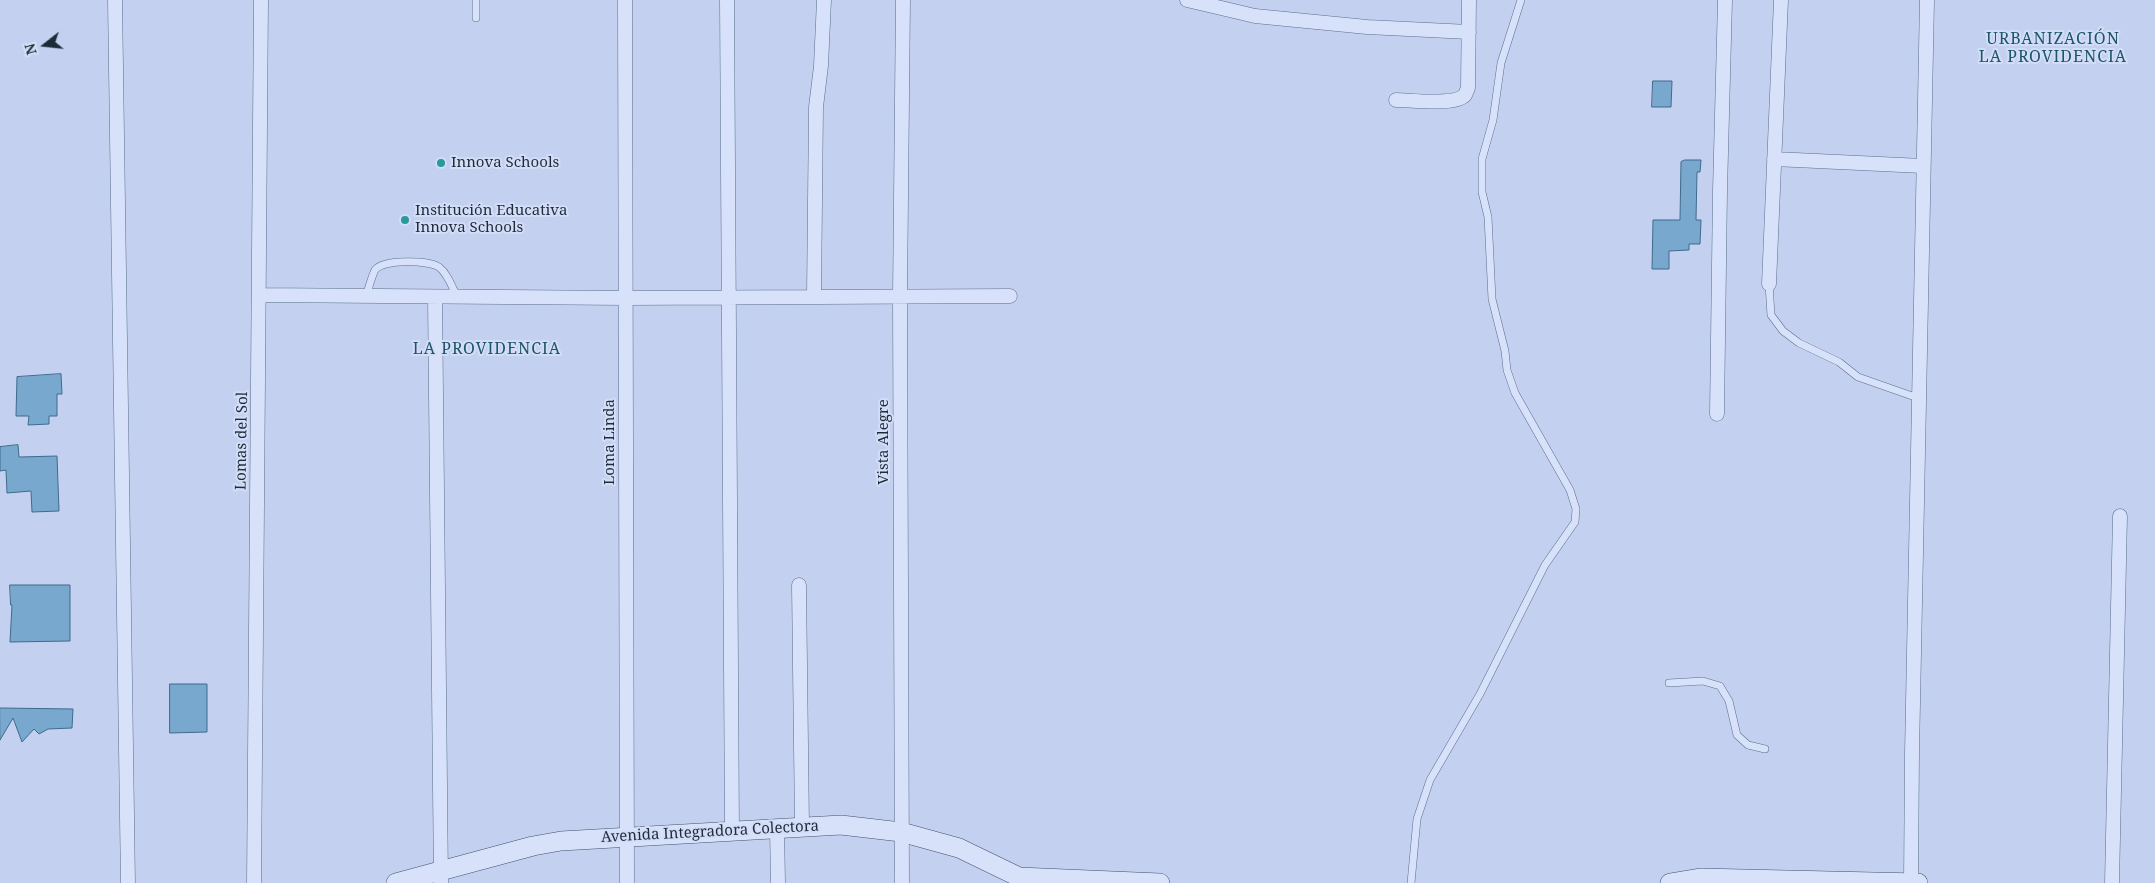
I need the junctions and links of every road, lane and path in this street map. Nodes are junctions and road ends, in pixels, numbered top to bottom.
1 (115, 0) edge
2 (261, 0) edge
3 (476, 0) edge
4 (625, 0) edge
5 (727, 0) edge
6 (824, 0) edge
7 (902, 0) edge
8 (1187, 0) edge
9 (1469, 0) edge
10 (1520, 0) edge
11 (1725, 0) edge
12 (1781, 0) edge
13 (1927, 0) edge
14 (476, 18) dead end
15 (1469, 32) junction
16 (1396, 100) dead end
17 (1774, 159) junction
18 (1923, 166) junction
19 (1769, 284) joint
20 (260, 295) junction
21 (366, 296) junction
22 (814, 296) junction
23 (1010, 296) dead end
24 (457, 297) junction
25 (900, 297) junction
26 (435, 298) junction
27 (626, 298) junction
28 (730, 298) junction
29 (1918, 398) junction
30 (1717, 414) dead end
31 (2120, 516) dead end
32 (799, 585) dead end
33 (1669, 683) dead end
34 (1765, 749) dead end
35 (802, 827) junction
36 (778, 828) junction
37 (732, 832) junction
38 (901, 832) junction
39 (627, 836) junction
40 (441, 878) edge
41 (1019, 880) edge
42 (128, 883) edge
43 (254, 883) edge
44 (396, 883) edge
45 (627, 883) edge
46 (778, 883) edge
47 (902, 883) edge
48 (1160, 883) edge
49 (1411, 883) edge
50 (1670, 883) edge
51 (1911, 883) edge
52 (1918, 883) edge
53 (2112, 883) edge

1 - 42 street
2 - 20 street, Lomas del Sol
3 - 14 lane
4 - 27 street, Loma Linda
5 - 28 street
6 - 22 street
7 - 25 street, Vista Alegre
8 - 15 street
9 - 15 street
10 - 49 lane
11 - 30 street
12 - 17 street
13 - 18 street
15 - 16 street
17 - 18 street
17 - 19 street
18 - 29 street
19 - 29 lane
20 - 21 street
20 - 43 street, Lomas del Sol
21 - 24 lane
21 - 26 street
22 - 25 street
22 - 28 street
23 - 25 street
24 - 26 street
24 - 27 street
25 - 38 street, Vista Alegre
26 - 40 street
27 - 28 street
27 - 39 street, Loma Linda
28 - 37 street
29 - 51 street
31 - 53 street
32 - 35 street
33 - 34 lane
35 - 36 street, Avenida Integradora Colectora
35 - 38 street, Avenida Integradora Colectora
36 - 37 street, Avenida Integradora Colectora
36 - 46 street
37 - 39 street, Avenida Integradora Colectora
38 - 41 street, Avenida Integradora Colectora
38 - 47 street, Vista Alegre
39 - 40 street, Avenida Integradora Colectora
39 - 45 street, Loma Linda
40 - 44 street, Avenida Integradora Colectora
41 - 48 street, Avenida Integradora Colectora
50 - 51 street
51 - 52 street

